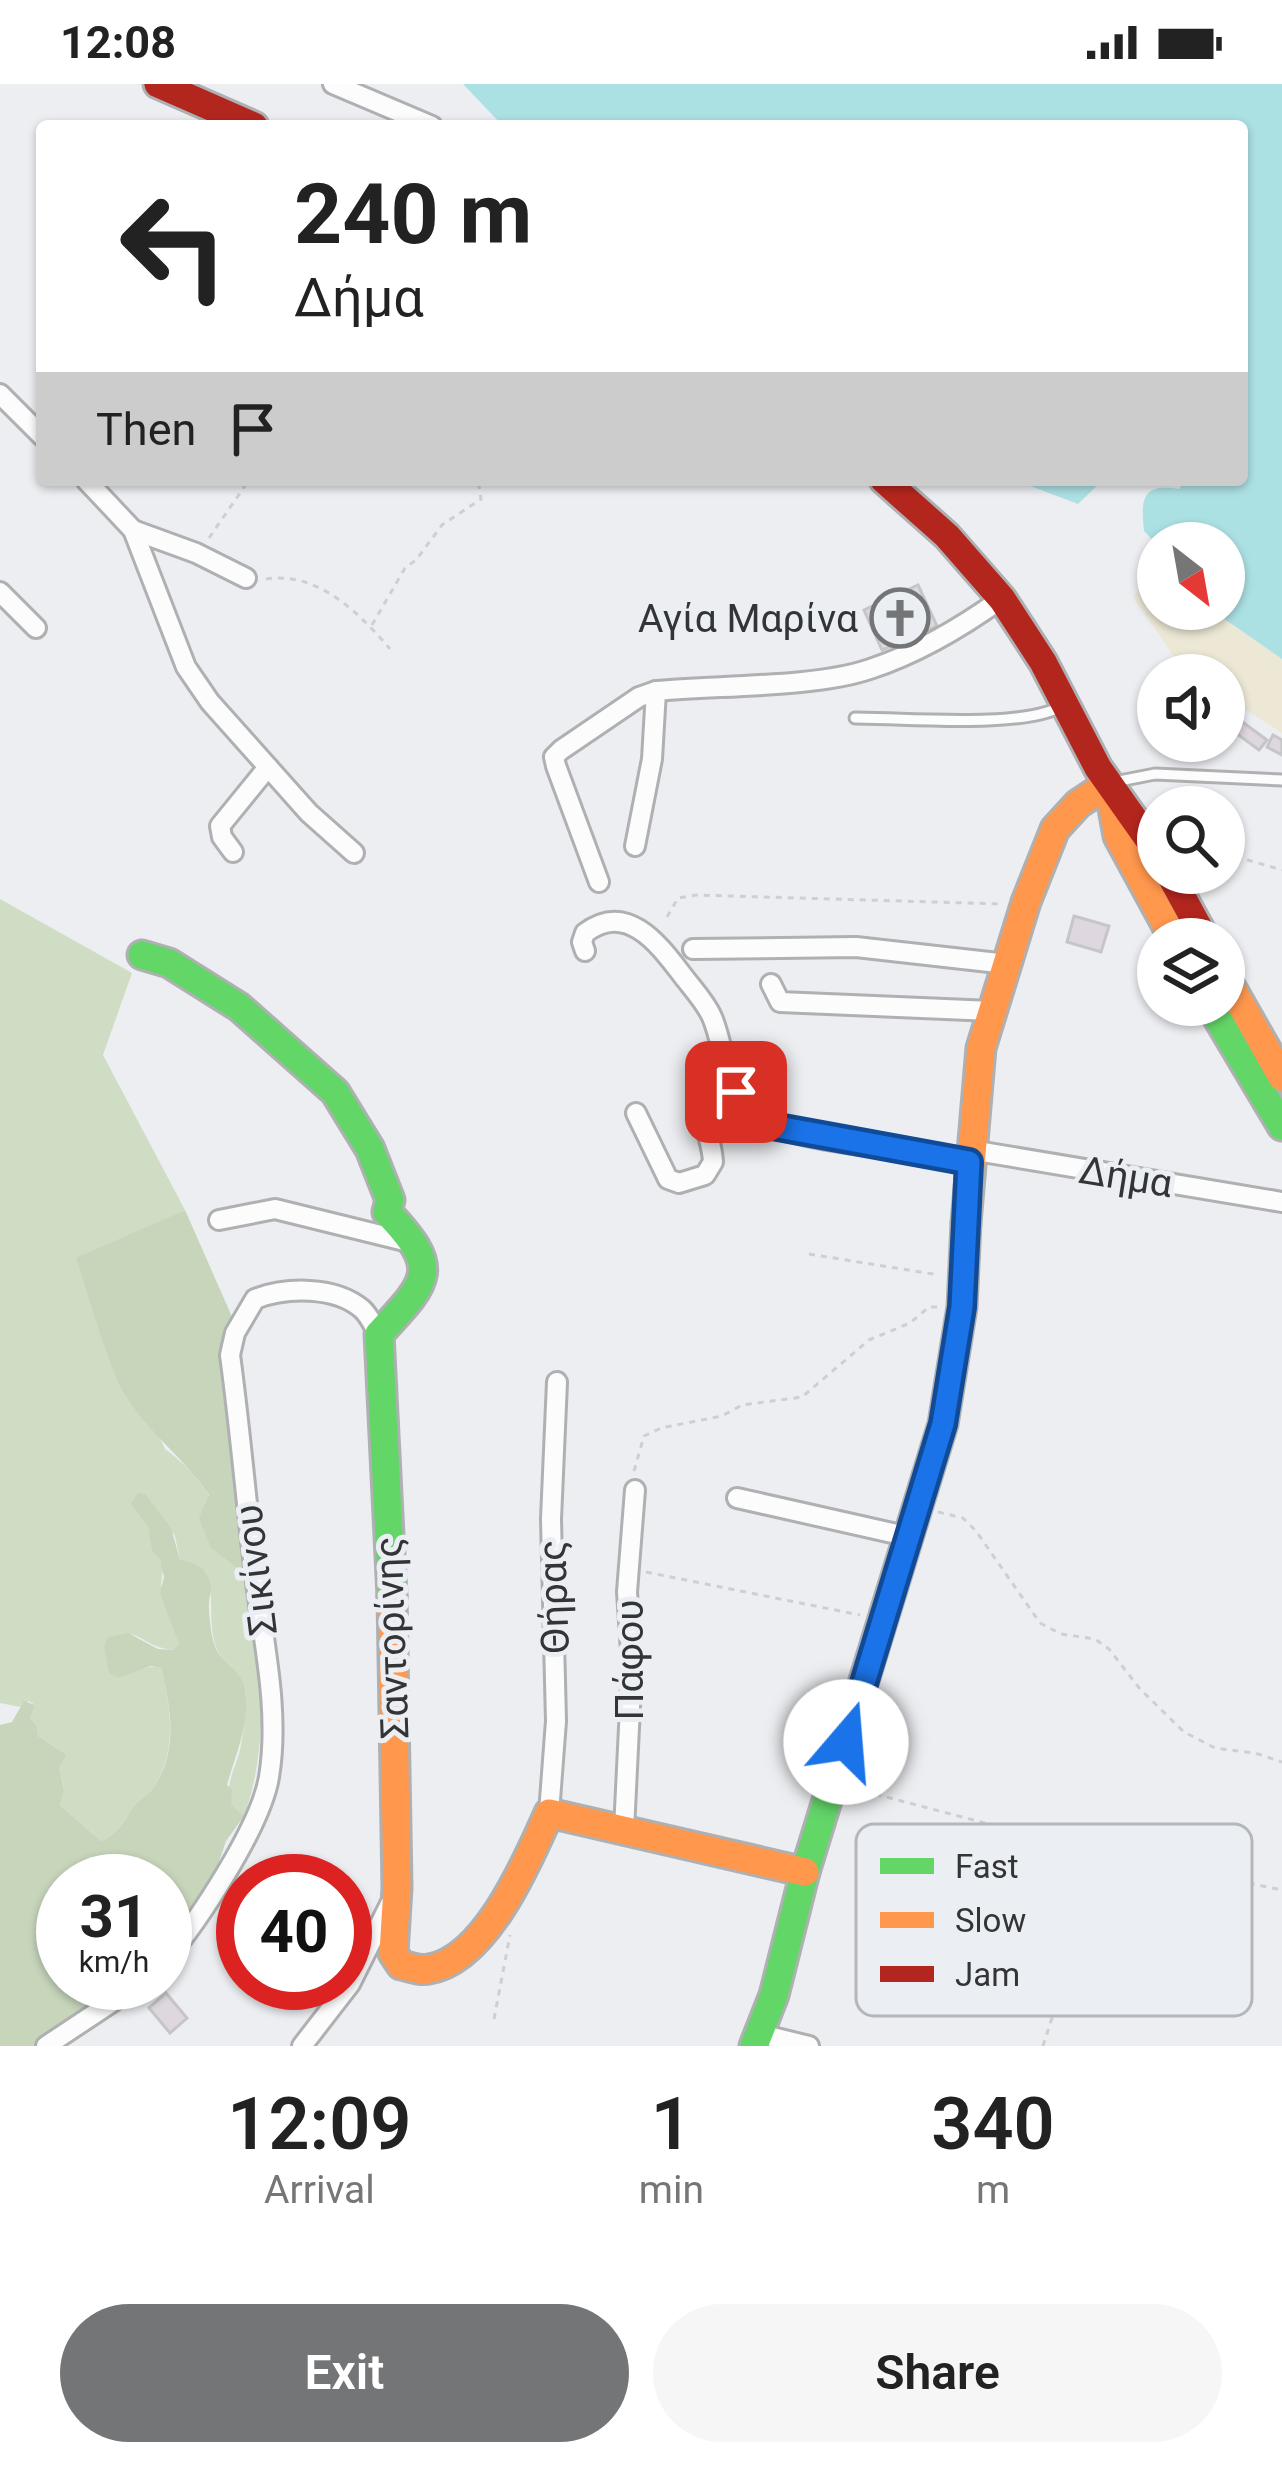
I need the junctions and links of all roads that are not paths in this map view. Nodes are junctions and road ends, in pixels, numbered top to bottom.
1 (158, 84) edge
2 (333, 84) edge
3 (240, 120) edge
4 (418, 120) edge
5 (0, 394) edge
6 (36, 430) edge
7 (92, 486) edge
8 (891, 486) edge
9 (133, 530) junction
10 (246, 578) road end
11 (0, 592) edge
12 (1001, 598) junction
13 (36, 628) dead end
14 (656, 691) junction
15 (1066, 704) junction
16 (855, 718) dead end
17 (268, 767) junction
18 (1282, 780) edge
19 (1108, 784) junction
20 (1137, 817) edge
21 (634, 846) dead end
22 (233, 852) dead end
23 (354, 853) dead end
24 (599, 882) dead end
25 (1163, 918) edge
26 (693, 949) dead end
27 (585, 951) dead end
28 (142, 955) dead end
29 (1007, 964) junction
30 (771, 984) dead end
31 (992, 1011) junction
32 (1245, 1012) edge
33 (1222, 1026) edge
34 (1282, 1077) edge
35 (740, 1103) junction
36 (636, 1113) dead end
37 (1282, 1126) edge
38 (970, 1156) junction
39 (1282, 1202) edge
40 (218, 1220) dead end
41 (417, 1244) junction
42 (379, 1334) junction
43 (557, 1382) dead end
44 (634, 1490) road end
45 (737, 1498) dead end
46 (910, 1537) junction
47 (549, 1813) junction
48 (624, 1830) junction
49 (805, 1872) junction
50 (397, 1888) junction
51 (192, 1928) edge
52 (100, 2010) edge
53 (757, 2040) edge
54 (46, 2046) edge
55 (302, 2046) edge
56 (809, 2046) edge

1 - 3 street
2 - 4 street
5 - 6 street
7 - 9 street
8 - 12 street
9 - 10 street
9 - 17 street
11 - 13 street
12 - 14 street
12 - 15 street
14 - 21 street
14 - 24 street
15 - 16 lane
15 - 19 street
17 - 22 street
17 - 23 street
18 - 19 lane
19 - 20 street
19 - 25 street
19 - 29 street
26 - 29 street
27 - 35 street
28 - 41 street
29 - 31 street
30 - 31 street
31 - 38 street
32 - 34 street
33 - 37 street
35 - 36 street
35 - 38 street, Δήμα
38 - 39 street, Δήμα
38 - 46 street
40 - 41 street
41 - 42 street
42 - 50 street, Σαντορίνης
42 - 51 street, Σικίνου
43 - 47 street, Θήρας
44 - 48 street, Πάφου
45 - 46 street
46 - 49 street
47 - 48 street
47 - 50 street, Σαντορίνης
48 - 49 street
49 - 53 street
50 - 55 street
52 - 54 street
53 - 56 street

